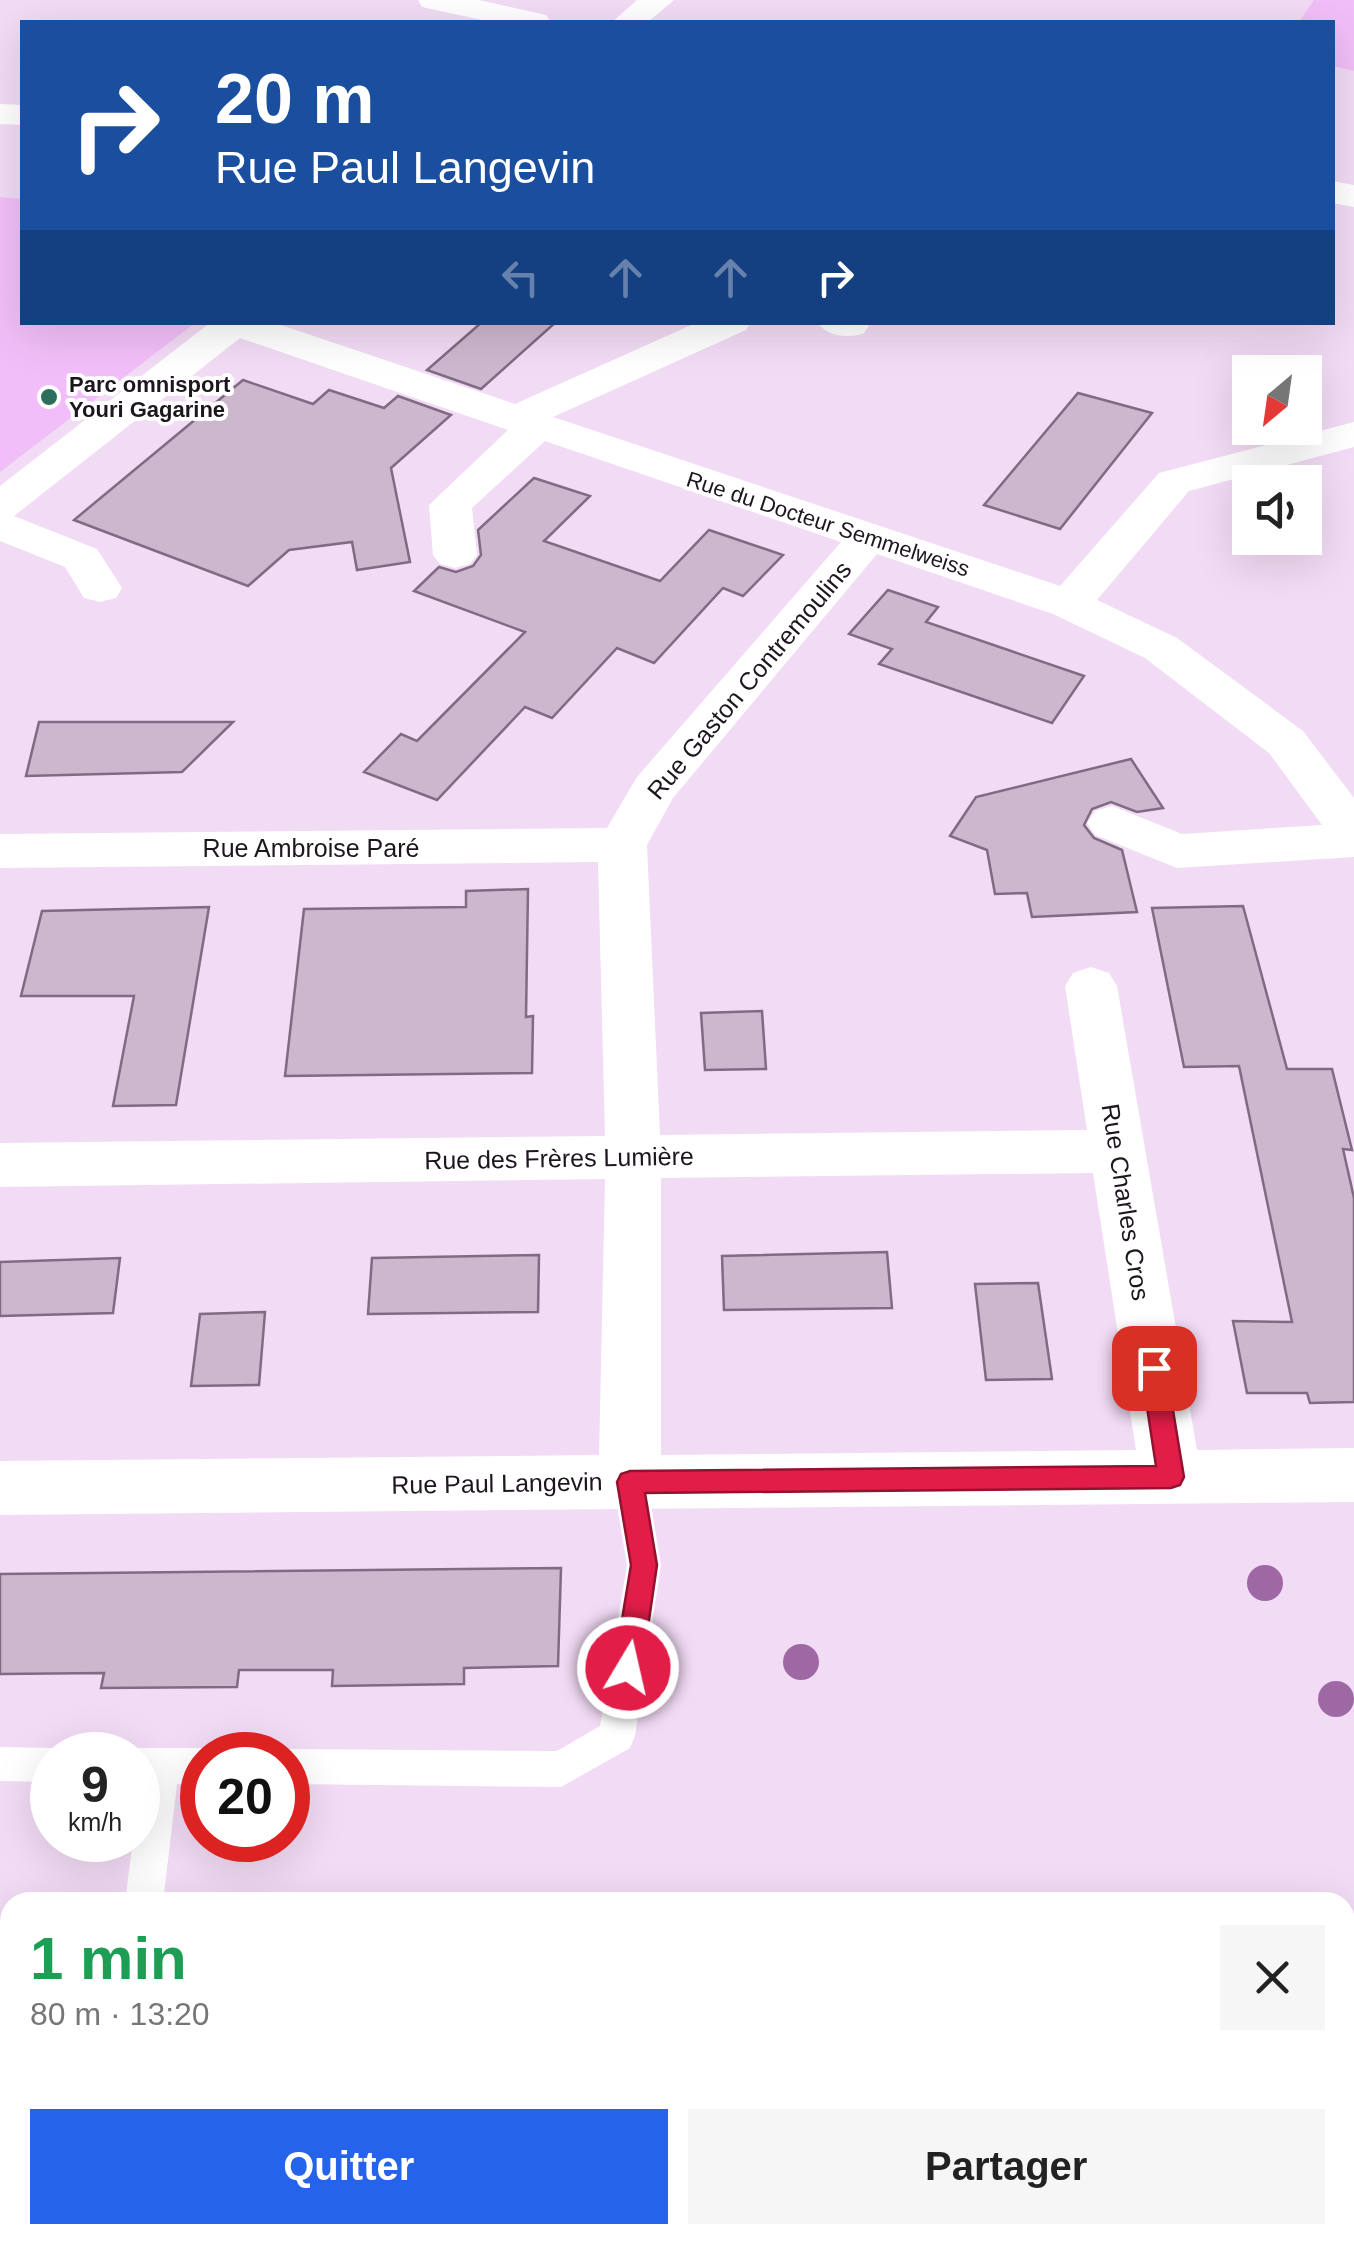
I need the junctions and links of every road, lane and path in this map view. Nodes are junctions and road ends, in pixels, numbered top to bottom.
1 (434, 0) edge
2 (658, 0) edge
3 (525, 20) edge
4 (631, 20) edge
5 (233, 325) edge
6 (242, 325) edge
7 (726, 325) edge
8 (526, 422) junction
9 (1354, 434) edge
10 (0, 507) edge
11 (0, 526) edge
12 (867, 538) junction
13 (456, 555) dead end
14 (100, 588) dead end
15 (1070, 604) junction
16 (1112, 824) dead end
17 (1354, 836) edge
18 (622, 845) junction
19 (0, 851) edge
20 (1091, 986) dead end
21 (1118, 1151) junction
22 (634, 1158) junction
23 (0, 1165) edge
24 (1354, 1475) edge
25 (1171, 1477) junction
26 (630, 1482) junction
27 (0, 1488) edge
28 (0, 1764) edge
29 (30, 1765) edge
30 (310, 1767) edge
31 (145, 1862) edge
32 (144, 1892) edge

1 - 3 street
2 - 4 street
5 - 10 street
6 - 8 street, Rue du Docteur Semmelweiss
7 - 8 street
8 - 12 street, Rue du Docteur Semmelweiss
8 - 13 street
9 - 15 street
11 - 14 street
12 - 15 street, Rue du Docteur Semmelweiss
12 - 18 street, Rue Gaston Contremoulins
15 - 17 street, Rue du Docteur Semmelweiss
16 - 17 street
18 - 19 street, Rue Ambroise Paré
18 - 22 street
20 - 21 street, Rue Charles Cros
21 - 22 street, Rue des Frères Lumière
21 - 25 street, Rue Charles Cros
22 - 23 street, Rue des Frères Lumière
22 - 26 street
24 - 25 street, Rue Paul Langevin
25 - 26 street, Rue Paul Langevin
26 - 27 street, Rue Paul Langevin
26 - 30 lane
28 - 29 lane
31 - 32 lane

